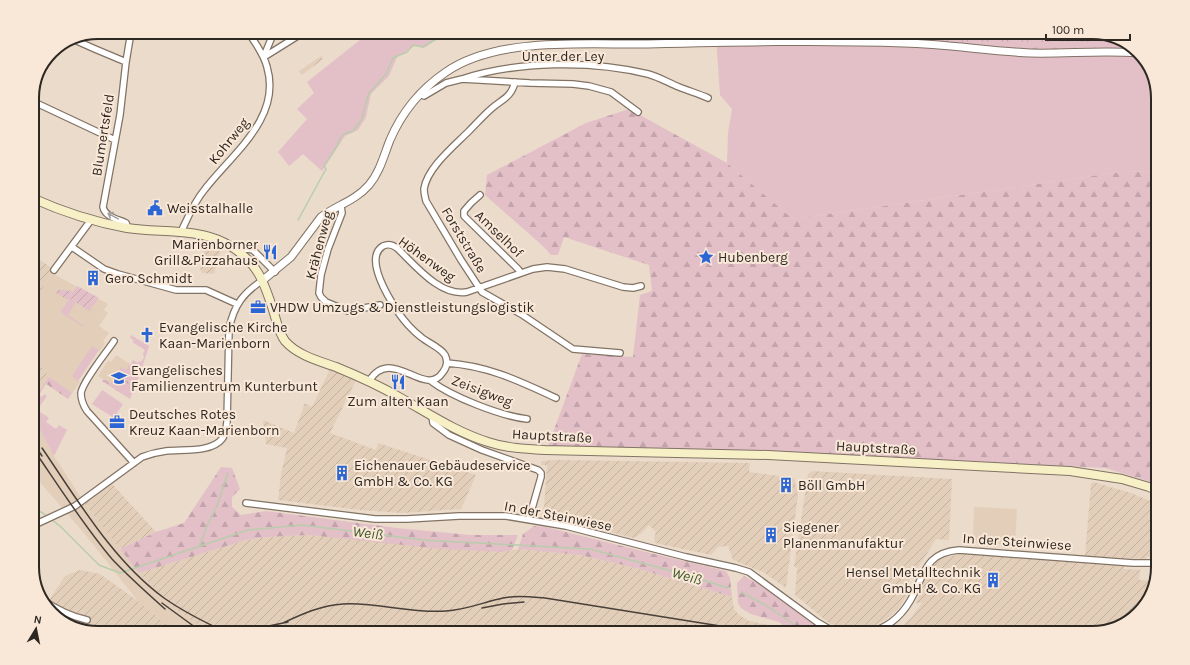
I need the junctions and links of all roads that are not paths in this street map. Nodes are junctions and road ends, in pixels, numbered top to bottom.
1 (130, 39) edge
2 (252, 39) edge
3 (271, 39) edge
4 (293, 39) edge
5 (80, 42) edge
6 (1129, 53) edge
7 (264, 57) junction
8 (126, 62) junction
9 (462, 79) junction
10 (515, 82) junction
11 (420, 94) junction
12 (708, 98) dead end
13 (39, 104) edge
14 (638, 112) dead end
15 (115, 140) junction
16 (480, 195) dead end
17 (39, 201) edge
18 (341, 206) junction
19 (91, 220) junction
20 (128, 228) junction
21 (181, 232) junction
22 (72, 247) junction
23 (238, 252) junction
24 (54, 270) dead end
25 (275, 272) junction
26 (521, 273) junction
27 (263, 280) junction
28 (641, 286) dead end
29 (479, 288) junction
30 (237, 304) junction
31 (380, 305) dead end
32 (114, 341) dead end
33 (620, 353) dead end
34 (447, 363) junction
35 (369, 381) junction
36 (431, 381) junction
37 (556, 398) dead end
38 (432, 416) junction
39 (527, 419) dead end
40 (134, 463) junction
41 (1151, 488) edge
42 (246, 503) dead end
43 (529, 519) junction
44 (39, 523) edge
45 (1151, 563) edge
46 (58, 610) edge
47 (87, 620) dead end
48 (825, 626) edge
49 (885, 626) edge

1 - 8 street, Blumertsfeld
2 - 7 street, Kohrweg
3 - 7 street
4 - 7 street
5 - 8 street
6 - 11 street
7 - 21 street, Kohrweg
8 - 15 street, Blumertsfeld
9 - 10 street
9 - 11 street, Unter der Ley
9 - 12 street, Unter der Ley
10 - 14 street
10 - 29 street, Forststraße
11 - 18 street
13 - 15 street
20 -> 15 street, Blumertsfeld
16 - 26 street, Amselhof
17 - 19 main road, Hauptstraße
18 - 25 street
18 - 31 street, Krähenweg
19 - 20 main road, Hauptstraße
19 - 22 street
20 - 21 main road, Hauptstraße
21 - 23 main road, Hauptstraße
22 - 24 street
22 - 30 street
23 - 25 street
23 - 27 main road, Hauptstraße
25 - 27 street
26 - 28 street, Höhenweg
26 - 29 street, Höhenweg
27 - 30 street
27 - 35 main road, Hauptstraße
29 - 33 street, Forststraße
29 - 34 street, Höhenweg
30 - 40 street
32 - 40 street
34 - 36 street
34 - 37 street
35 - 36 street
35 - 38 main road, Hauptstraße
36 - 39 street, Zeisigweg
38 - 41 main road, Hauptstraße
38 - 43 street
40 - 44 street
42 - 43 street, In der Steinwiese
43 - 48 street, In der Steinwiese
45 - 49 street, In der Steinwiese
46 - 47 street

